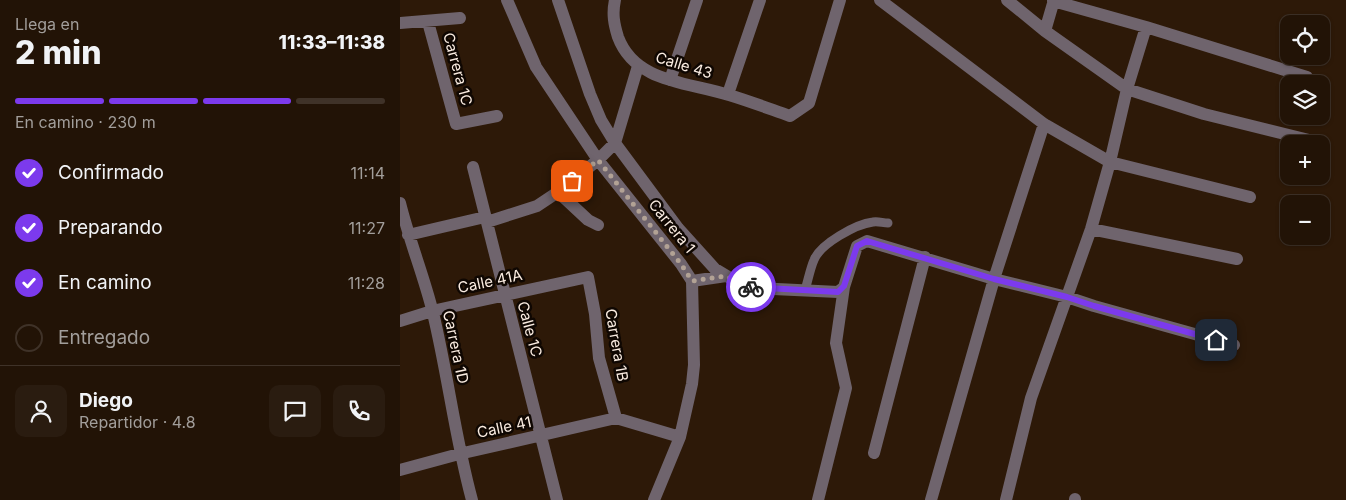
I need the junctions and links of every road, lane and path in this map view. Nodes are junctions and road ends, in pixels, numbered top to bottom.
1 (507, 0) edge
2 (558, 0) edge
3 (697, 0) edge
4 (760, 0) edge
5 (840, 0) edge
6 (880, 0) edge
7 (1007, 0) edge
8 (1054, 0) edge
9 (614, 4) edge
10 (460, 18) dead end
11 (400, 22) edge
12 (428, 22) junction
13 (1146, 27) junction
14 (1044, 31) junction
15 (638, 66) junction
16 (1301, 75) edge
17 (670, 80) junction
18 (1127, 89) junction
19 (728, 94) junction
20 (497, 116) dead end
21 (1044, 124) junction
22 (1289, 135) edge
23 (615, 143) junction
24 (598, 160) junction
25 (1110, 162) junction
26 (473, 167) dead end
27 (558, 192) junction
28 (1250, 196) dead end
29 (400, 203) edge
30 (486, 220) junction
31 (888, 223) dead end
32 (598, 225) dead end
33 (1090, 229) junction
34 (408, 235) junction
35 (925, 257) junction
36 (1237, 259) dead end
37 (726, 276) junction
38 (588, 277) joint
39 (994, 279) junction
40 (692, 281) junction
41 (844, 286) junction
42 (805, 290) junction
43 (504, 295) junction
44 (1067, 297) junction
45 (432, 311) junction
46 (400, 321) edge
47 (1234, 345) dead end
48 (616, 418) junction
49 (542, 436) junction
50 (680, 437) junction
51 (874, 453) dead end
52 (459, 454) junction
53 (400, 470) edge
54 (472, 500) edge
55 (557, 500) edge
56 (654, 500) edge
57 (818, 500) edge
58 (931, 500) edge
59 (1006, 500) edge

1 - 24 street, Carrera 1
2 - 23 street
3 - 17 street
4 - 19 street
5 - 19 street, Calle 43
6 - 21 street
7 - 14 street
8 - 13 street
8 - 14 street
9 - 15 street, Calle 43
10 - 12 street
11 - 12 street
12 - 20 street, Carrera 1C
13 - 16 street
13 - 18 street
14 - 18 street
15 - 17 street, Calle 43
15 - 23 street
17 - 19 street, Calle 43
18 - 22 street
18 - 25 street
21 - 25 street
21 - 39 street
23 - 24 street
23 - 37 street
24 - 27 street
24 - 40 street, Carrera 1
25 - 28 street
25 - 33 street
26 - 30 street, Calle 1C
27 - 30 street
27 - 32 street
29 - 34 street, Carrera 1D
30 - 34 street
30 - 43 street, Calle 1C
31 - 42 lane
33 - 36 street
33 - 44 street
34 - 45 street, Carrera 1D
35 - 39 street
35 - 41 street
35 - 51 street
37 - 40 street
37 - 42 street
38 - 43 street, Calle 41A
38 - 48 street, Carrera 1B
39 - 44 street
39 - 58 street
40 - 50 street
41 - 42 street
41 - 57 street
43 - 45 street, Calle 41A
43 - 49 street, Calle 1C
44 - 47 street
44 - 59 street
45 - 46 street, Calle 41A
45 - 52 street, Carrera 1D
48 - 49 street, Calle 41
48 - 50 street
49 - 52 street, Calle 41
49 - 55 street, Calle 1C
50 - 56 street
52 - 53 street, Calle 41
52 - 54 street, Carrera 1D

